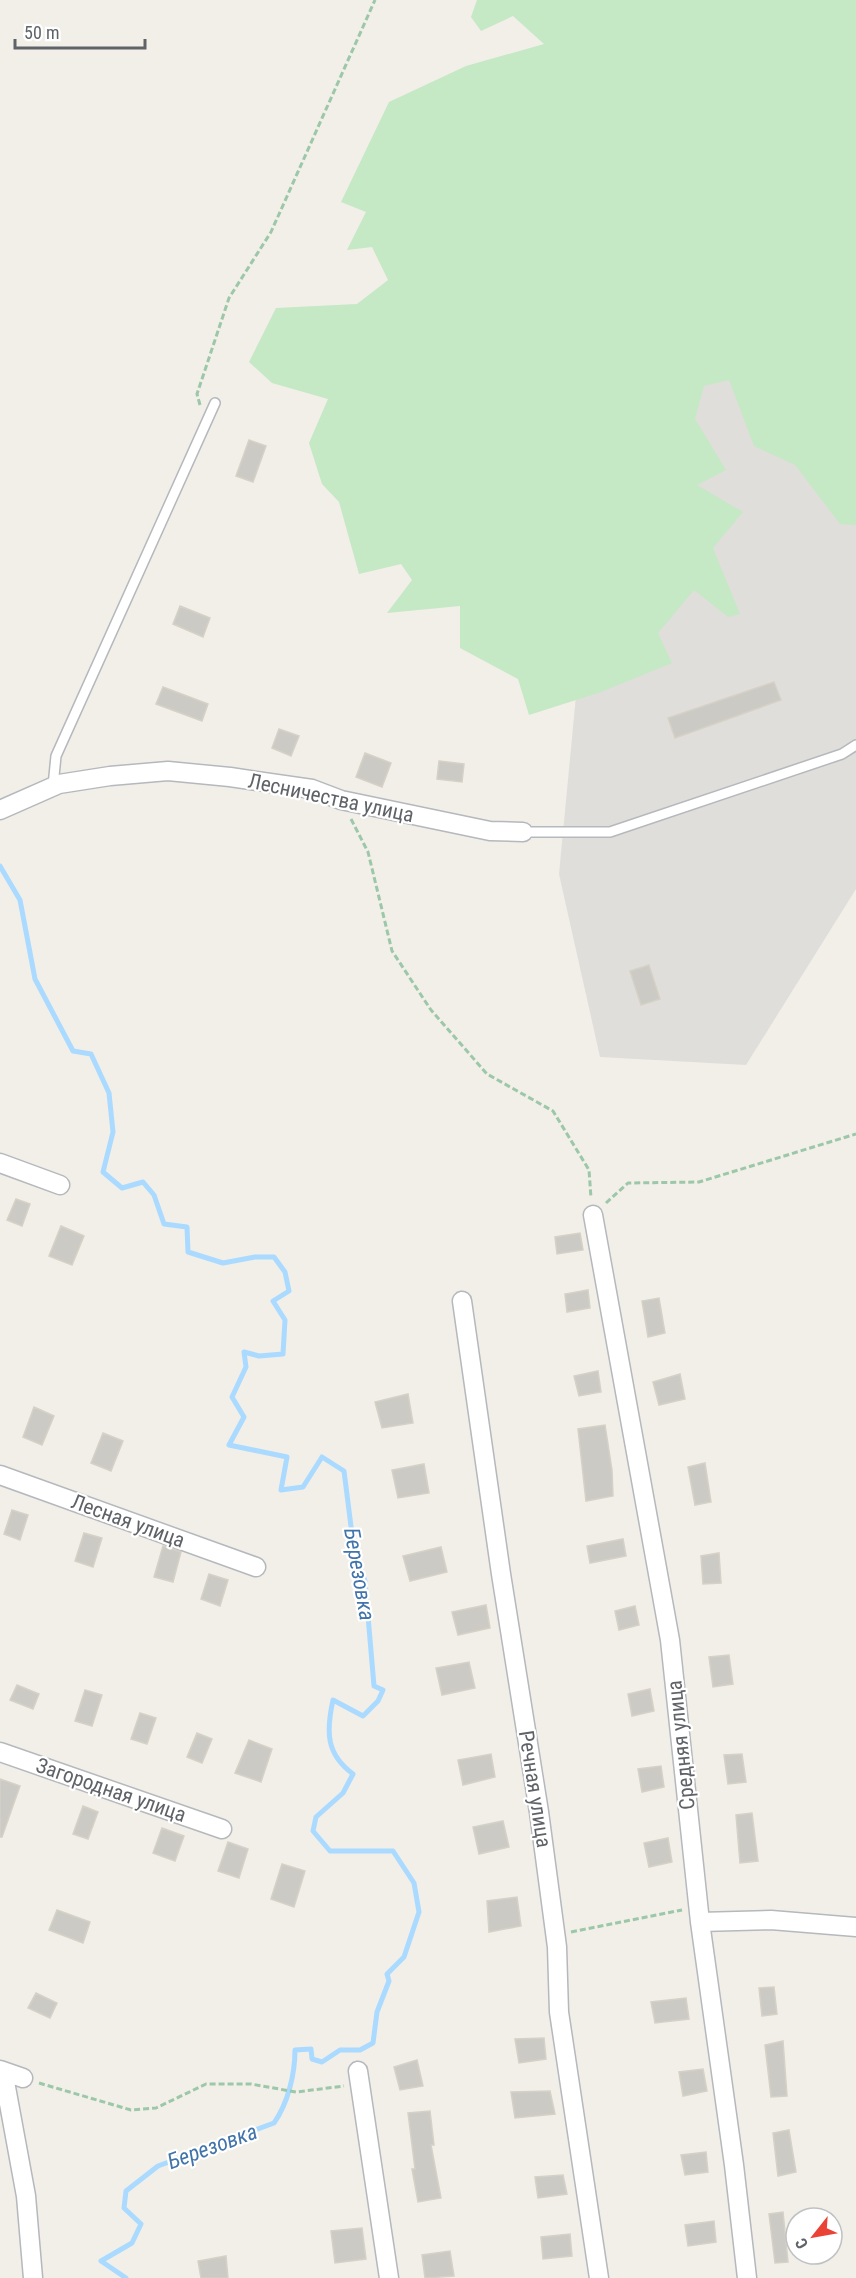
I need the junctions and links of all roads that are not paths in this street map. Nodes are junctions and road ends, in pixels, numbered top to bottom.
1 (215, 403) dead end
2 (856, 745) edge
3 (53, 787) junction
4 (0, 810) edge
5 (523, 832) joint
6 (0, 1163) edge
7 (60, 1185) dead end
8 (593, 1215) road end
9 (462, 1301) dead end
10 (0, 1475) edge
11 (256, 1568) dead end
12 (0, 1752) edge
13 (222, 1829) dead end
14 (700, 1914) junction
15 (856, 1928) edge
16 (1, 2071) edge
17 (23, 2078) road end
18 (359, 2078) road end
19 (33, 2278) edge
20 (389, 2278) edge
21 (600, 2278) edge
22 (747, 2278) edge

1 - 3 lane
2 - 5 lane
3 - 4 street, Лесничества улица
3 - 5 street, Лесничества улица
6 - 7 street
8 - 14 street, Средняя улица
9 - 21 street, Речная улица
10 - 11 street, Лесная улица
12 - 13 street, Загородная улица
14 - 15 street
14 - 22 street, Средняя улица
16 - 17 street
16 - 19 street
18 - 20 street

